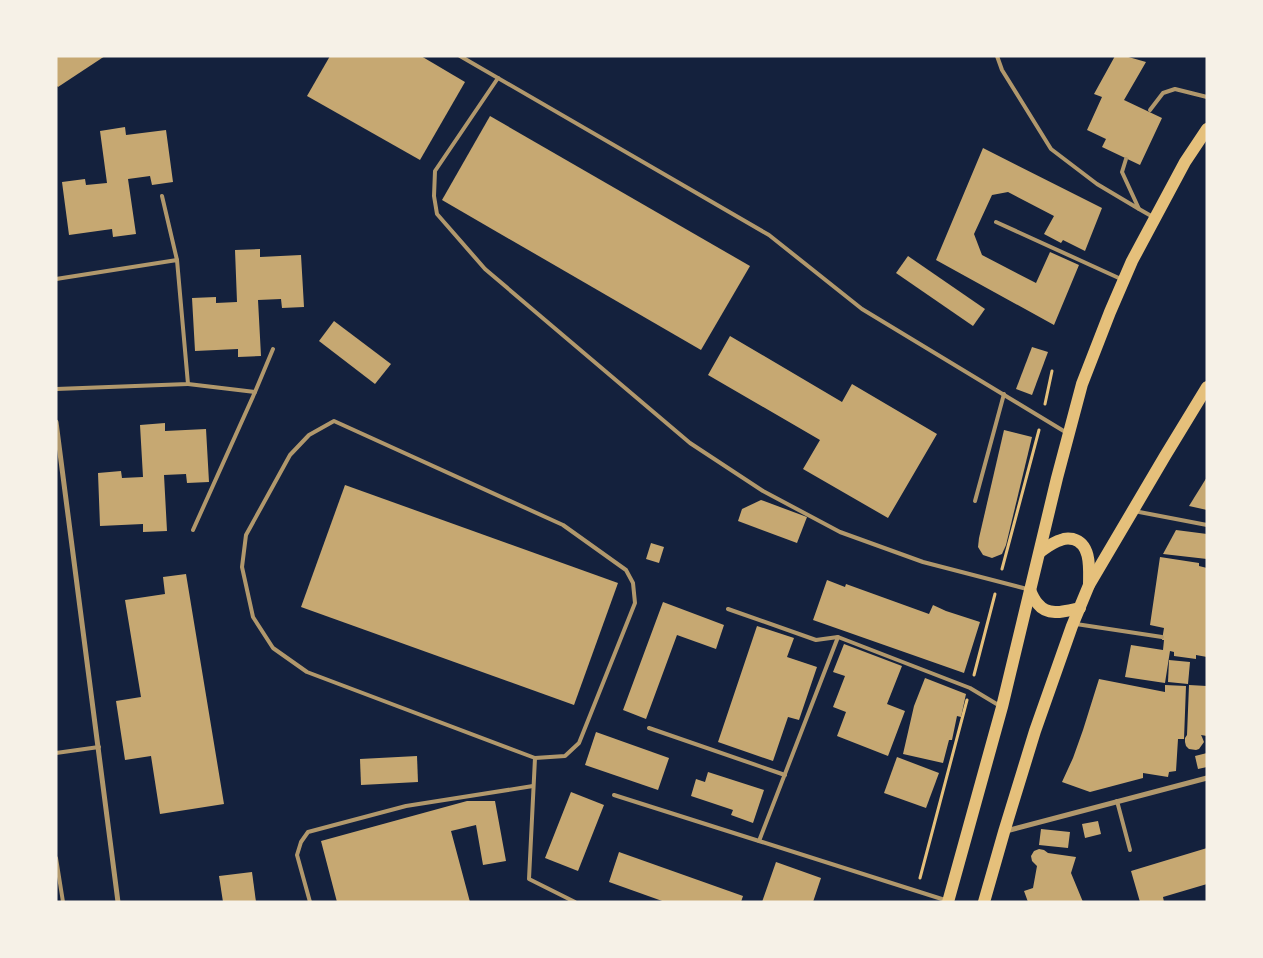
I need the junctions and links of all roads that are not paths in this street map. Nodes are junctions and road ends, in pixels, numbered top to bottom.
1 (460, 56) edge
2 (997, 56) edge
3 (498, 78) junction
4 (1207, 97) edge
5 (1150, 110) dead end
6 (1207, 129) edge
7 (1126, 159) dead end
8 (162, 196) dead end
9 (1139, 209) junction
10 (1154, 218) junction
11 (996, 222) dead end
12 (177, 260) junction
13 (56, 279) edge
14 (1123, 280) junction
15 (273, 349) dead end
16 (188, 384) junction
17 (1207, 387) edge
18 (56, 389) edge
19 (255, 392) junction
20 (1004, 394) junction
21 (56, 422) edge
22 (1069, 434) junction
23 (975, 501) dead end
24 (1132, 511) junction
25 (1207, 525) edge
26 (193, 530) dead end
27 (1040, 552) junction
28 (1089, 585) junction
29 (1030, 590) junction
30 (1080, 608) junction
31 (728, 609) dead end
32 (1074, 623) junction
33 (838, 637) junction
34 (1162, 637) dead end
35 (1002, 707) junction
36 (648, 728) dead end
37 (98, 747) junction
38 (56, 753) edge
39 (534, 758) junction
40 (785, 775) junction
41 (1207, 778) edge
42 (533, 786) junction
43 (614, 794) dead end
44 (1117, 801) junction
45 (1004, 832) junction
46 (759, 841) junction
47 (1130, 850) dead end
48 (56, 858) edge
49 (948, 901) edge
50 (63, 902) edge
51 (118, 902) edge
52 (310, 902) edge
53 (575, 902) edge
54 (984, 902) edge

1 - 3 lane
2 - 9 lane
3 - 20 lane
3 - 29 lane
4 - 5 lane
6 - 10 main road
7 - 9 lane
8 - 12 lane
9 - 10 lane
10 - 14 main road
11 - 14 lane
12 - 13 lane
12 - 16 lane
14 - 22 main road
15 - 19 lane
16 - 18 lane
16 - 19 lane
17 - 24 main road
19 - 26 lane
20 - 22 lane
20 - 23 lane
21 - 37 street
22 - 27 main road
24 - 25 lane
24 - 28 main road
27 - 28 main road
27 - 29 main road
28 - 30 main road
29 - 30 main road
29 - 35 main road
30 - 32 main road
31 - 33 lane
32 - 34 lane
32 - 45 main road
33 - 35 lane
33 - 40 lane
35 - 49 main road
36 - 40 lane
37 - 38 lane
37 - 51 street
39 - 39 lane
39 - 42 lane
40 - 46 lane
41 - 44 street
42 - 52 lane
42 - 53 lane
43 - 46 lane
44 - 45 street
44 - 47 lane
45 - 54 main road
46 - 49 lane
48 - 50 lane

